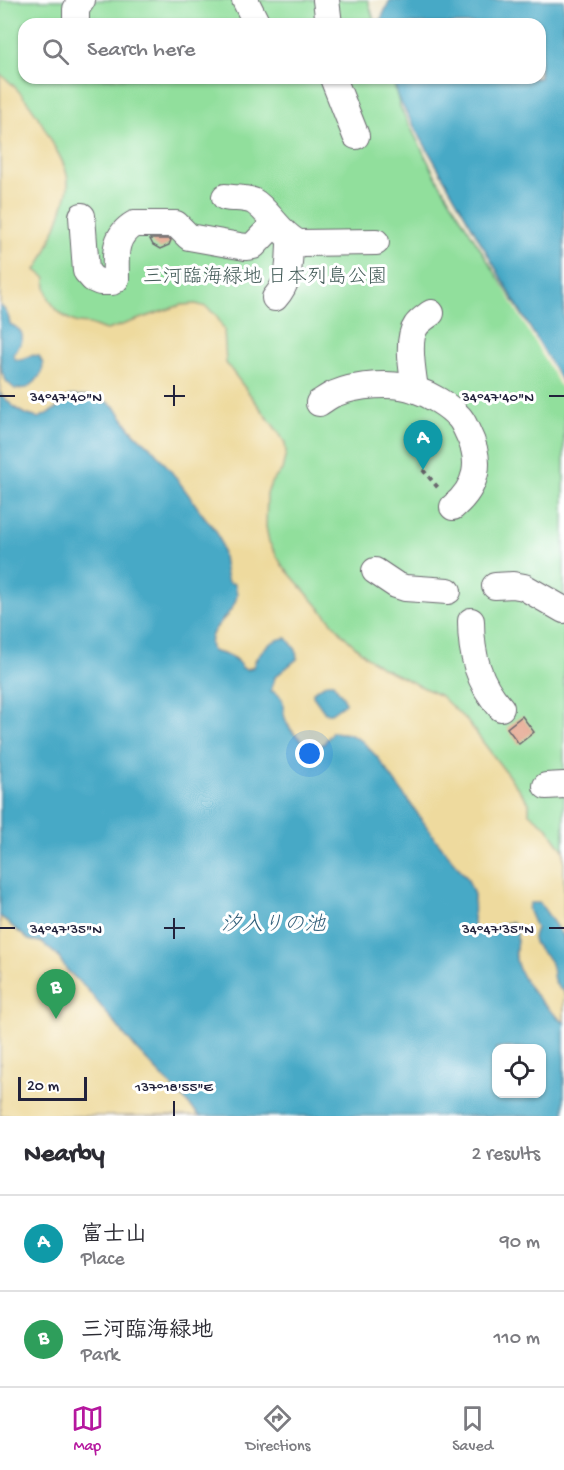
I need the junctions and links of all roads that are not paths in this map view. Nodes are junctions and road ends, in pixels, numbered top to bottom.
1 (82, 0) edge
2 (245, 0) edge
3 (326, 0) edge
4 (76, 18) edge
5 (254, 18) edge
6 (328, 18) edge
7 (335, 84) edge
8 (356, 136) dead end
9 (225, 197) dead end
10 (82, 216) dead end
11 (284, 232) junction
12 (376, 242) dead end
13 (275, 298) dead end
14 (431, 313) dead end
15 (415, 389) junction
16 (318, 403) dead end
17 (453, 507) dead end
18 (375, 571) dead end
19 (495, 586) dead end
20 (448, 591) dead end
21 (564, 610) edge
22 (471, 621) dead end
23 (501, 708) dead end

1 - 4 street
2 - 5 street
3 - 6 street
7 - 8 street
9 - 11 street
10 - 11 street
11 - 12 street
11 - 13 street
14 - 15 street
15 - 16 street
15 - 17 street
18 - 20 street
19 - 21 street
22 - 23 street

